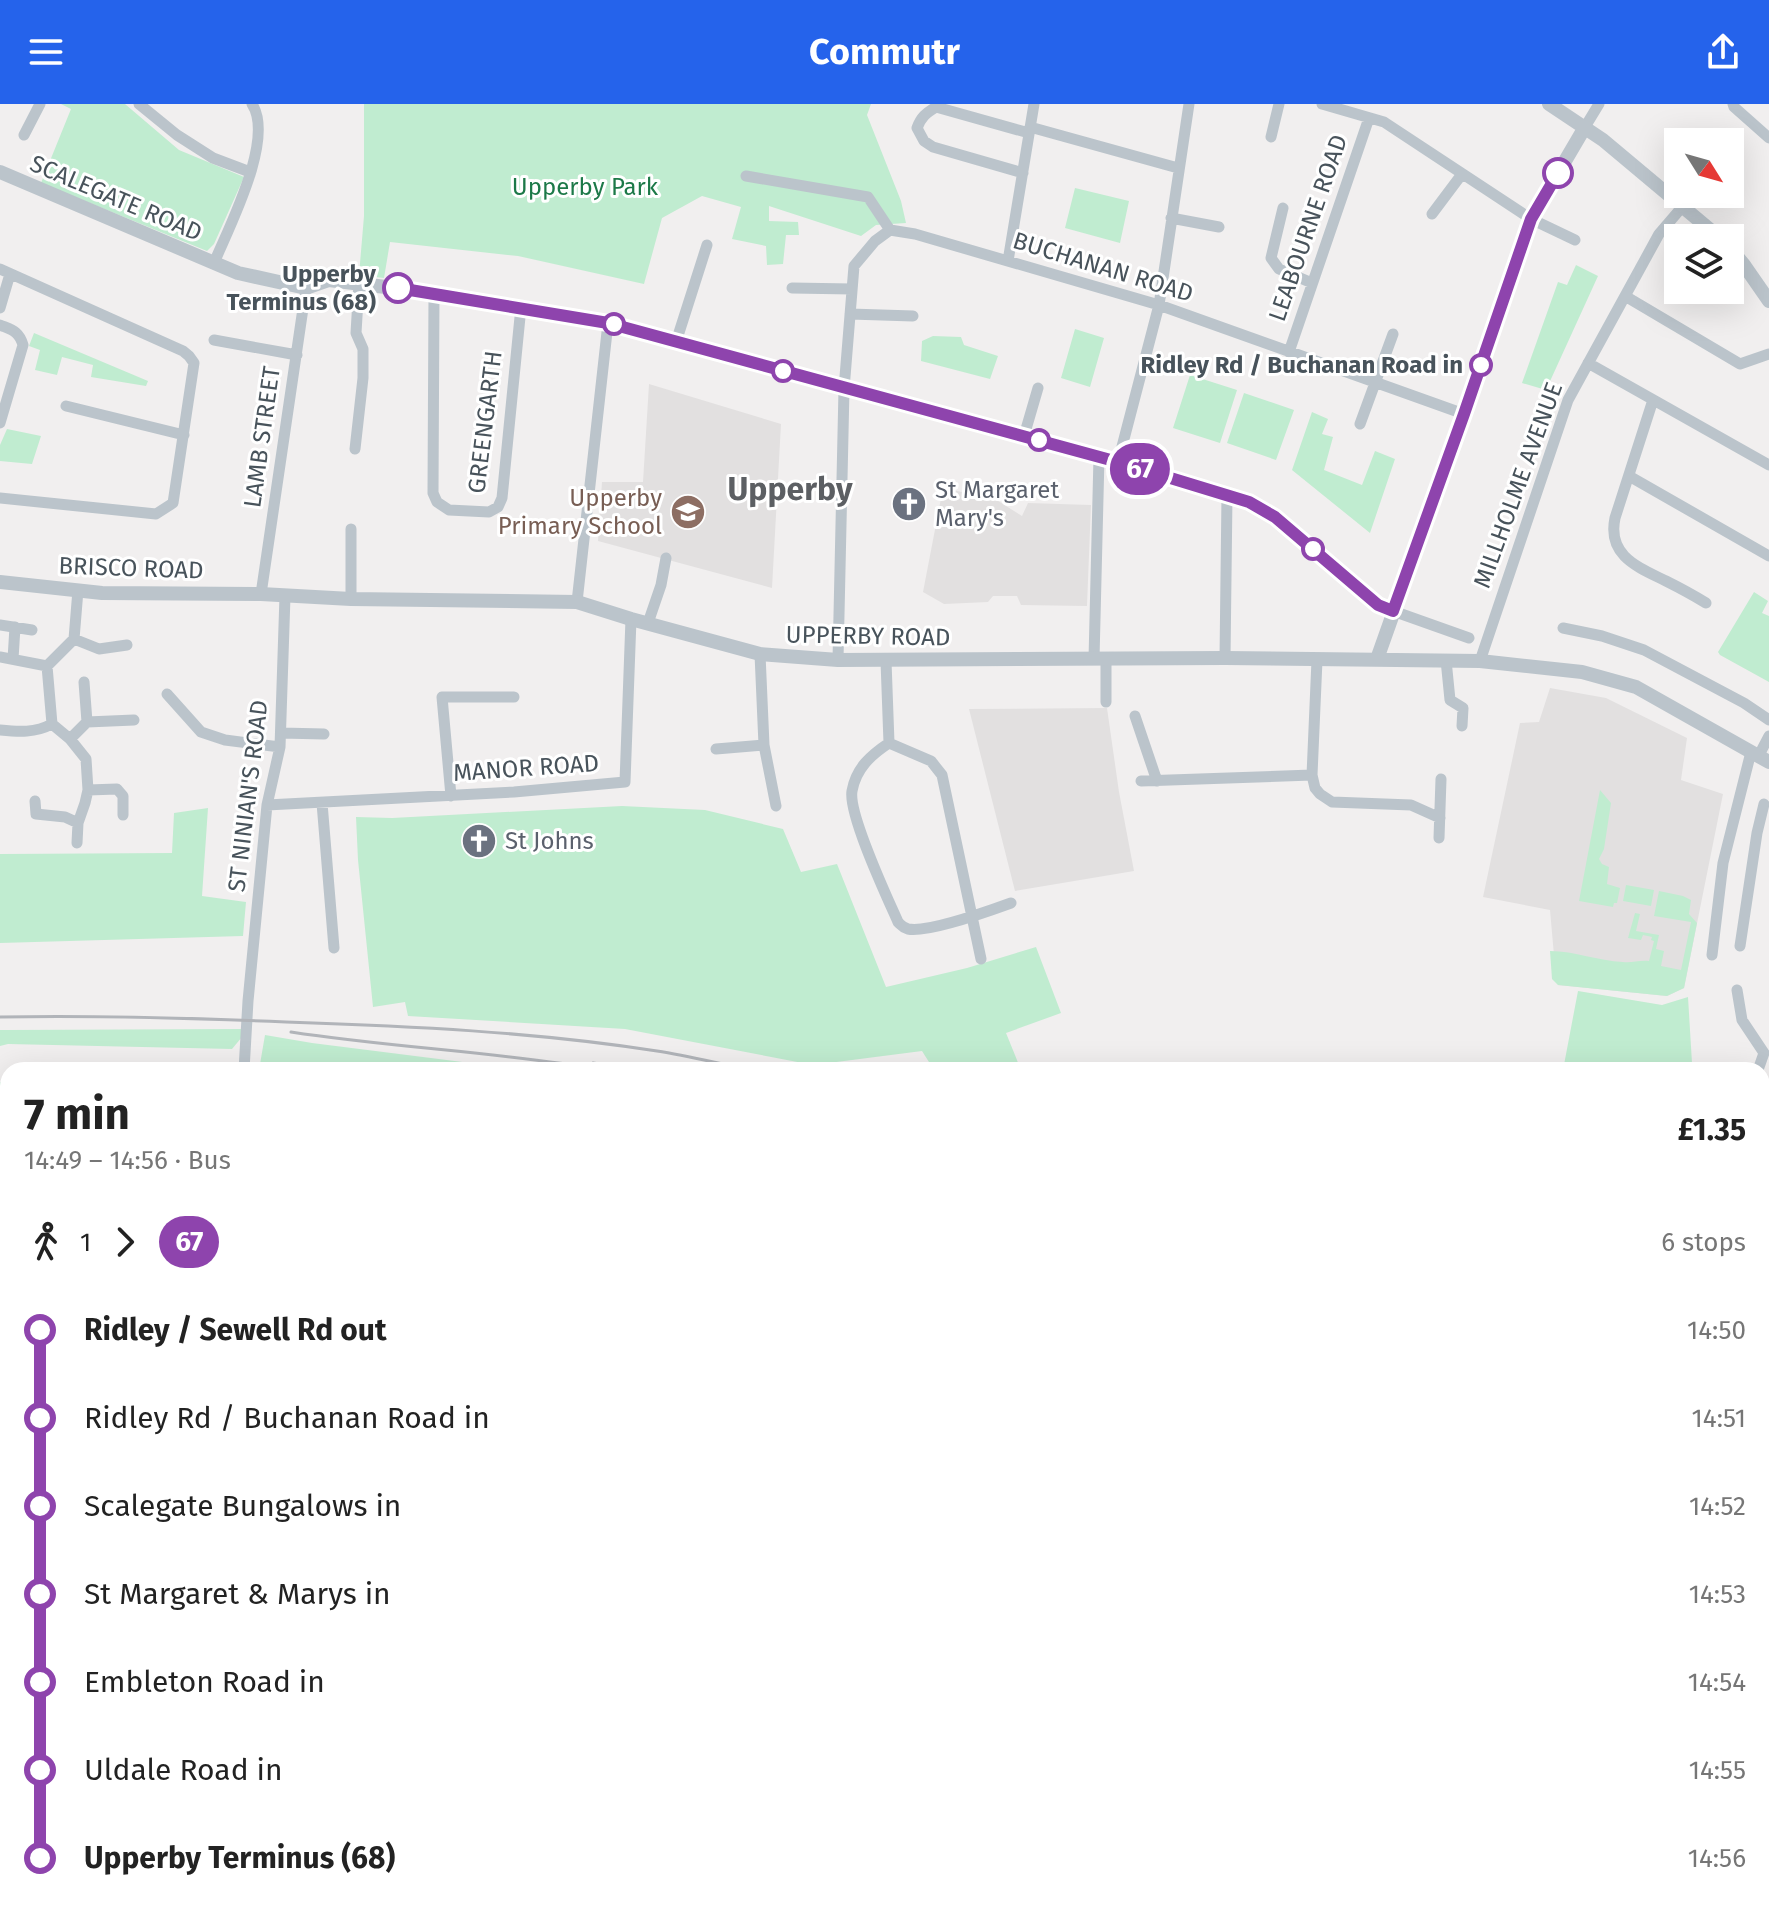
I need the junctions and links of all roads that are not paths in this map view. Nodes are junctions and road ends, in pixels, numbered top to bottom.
1 (40, 104) edge
2 (139, 104) edge
3 (252, 104) edge
4 (1034, 104) edge
5 (1189, 104) edge
6 (1279, 104) edge
7 (1322, 104) edge
8 (1549, 104) edge
9 (1599, 104) edge
10 (1733, 104) edge
11 (1369, 118) junction
12 (1585, 127) junction
13 (1030, 130) junction
14 (24, 135) dead end
15 (1271, 137) dead end
16 (1769, 138) edge
17 (1178, 168) junction
18 (0, 172) edge
19 (250, 172) junction
20 (1023, 173) junction
21 (1462, 174) junction
22 (746, 176) dead end
23 (1664, 190) edge
24 (1283, 208) dead end
25 (1681, 208) edge
26 (1685, 208) edge
27 (1432, 214) dead end
28 (1171, 218) junction
29 (1531, 219) junction
30 (1704, 224) edge
31 (1219, 227) dead end
32 (890, 230) junction
33 (1575, 240) dead end
34 (707, 245) dead end
35 (1008, 261) junction
36 (214, 263) junction
37 (1744, 265) edge
38 (5, 271) edge
39 (359, 283) junction
40 (1312, 283) junction
41 (306, 288) junction
42 (792, 288) dead end
43 (852, 289) junction
44 (434, 293) junction
45 (1625, 296) junction
46 (1769, 301) edge
47 (1159, 305) junction
48 (521, 307) junction
49 (0, 308) edge
50 (850, 314) junction
51 (913, 316) dead end
52 (608, 323) junction
53 (0, 325) edge
54 (1393, 334) dead end
55 (214, 340) dead end
56 (676, 342) junction
57 (1289, 352) junction
58 (1769, 354) edge
59 (297, 355) junction
60 (1588, 363) junction
61 (1375, 382) junction
62 (1038, 388) dead end
63 (844, 389) junction
64 (1653, 400) junction
65 (66, 406) dead end
66 (1464, 414) junction
67 (0, 423) edge
68 (1360, 424) dead end
69 (184, 435) junction
70 (1024, 436) junction
71 (355, 449) dead end
72 (1099, 457) junction
73 (1118, 462) junction
74 (1769, 465) edge
75 (1629, 476) junction
76 (1227, 495) junction
77 (0, 498) edge
78 (351, 529) dead end
79 (1769, 556) edge
80 (666, 558) dead end
81 (0, 582) edge
82 (78, 590) junction
83 (261, 594) junction
84 (285, 596) junction
85 (351, 599) junction
86 (577, 602) junction
87 (1706, 603) dead end
88 (1393, 611) junction
89 (631, 619) junction
90 (648, 623) junction
91 (0, 625) edge
92 (15, 627) junction
93 (1563, 628) dead end
94 (32, 630) dead end
95 (1469, 638) dead end
96 (74, 639) junction
97 (127, 645) dead end
98 (760, 654) junction
99 (0, 657) edge
100 (1225, 658) junction
101 (13, 659) junction
102 (1100, 659) junction
103 (1377, 659) junction
104 (838, 660) junction
105 (1317, 660) junction
106 (1446, 660) junction
107 (886, 661) junction
108 (1480, 661) junction
109 (47, 666) junction
110 (84, 682) dead end
111 (167, 694) dead end
112 (514, 697) dead end
113 (1106, 702) dead end
114 (1135, 716) dead end
115 (134, 720) dead end
116 (1769, 720) edge
117 (87, 722) junction
118 (52, 724) junction
119 (1462, 726) dead end
120 (0, 730) edge
121 (281, 733) junction
122 (324, 734) dead end
123 (1769, 736) edge
124 (70, 739) junction
125 (889, 743) junction
126 (764, 745) junction
127 (280, 747) junction
128 (716, 749) dead end
129 (1759, 757) edge
130 (1312, 775) junction
131 (1441, 779) dead end
132 (1141, 781) dead end
133 (1157, 781) junction
134 (88, 790) junction
135 (451, 796) junction
136 (35, 801) dead end
137 (322, 803) junction
138 (1764, 804) dead end
139 (267, 805) junction
140 (776, 806) dead end
141 (123, 815) dead end
142 (1440, 818) junction
143 (78, 823) junction
144 (1763, 834) edge
145 (1439, 838) dead end
146 (77, 843) dead end
147 (1011, 903) dead end
148 (972, 916) junction
149 (1740, 946) dead end
150 (334, 948) dead end
151 (1712, 955) dead end
152 (981, 959) dead end
153 (1737, 990) dead end
154 (1767, 1051) edge
155 (244, 1062) edge

1 - 14 street
2 - 19 street
3 - 19 street
4 - 13 street
5 - 17 street
6 - 15 street
7 - 11 street
8 - 12 street
9 - 12 street
10 - 16 street
11 - 21 street
11 - 40 street, LEABOURNE ROAD
12 - 23 street
12 - 29 street
13 - 17 street
13 - 20 street
13 - 20 street
17 - 28 street
18 - 36 street, SCALEGATE ROAD
19 - 36 street
20 - 35 street
21 - 27 street
21 - 29 street
22 - 32 street
24 - 40 street
25 - 45 street, MILLHOLME AVENUE
26 - 30 street
28 - 31 street
28 - 47 street
29 - 33 street
29 - 66 street
32 - 35 street, BUCHANAN ROAD
32 - 43 street
34 - 56 street
35 - 47 street, BUCHANAN ROAD
36 - 41 street, SCALEGATE ROAD
37 - 46 street
38 - 49 street
38 - 69 street
39 - 41 street, SCALEGATE ROAD
39 - 44 street, SCALEGATE ROAD
39 - 71 street
40 - 57 street, LEABOURNE ROAD
41 - 59 street, LAMB STREET
42 - 43 street
43 - 50 street
44 - 48 street, SCALEGATE ROAD
44 - 48 street, GREENGARTH
45 - 58 street
45 - 60 street, MILLHOLME AVENUE
47 - 57 street, BUCHANAN ROAD
47 - 73 street
48 - 52 street, SCALEGATE ROAD
50 - 51 street
50 - 63 street
52 - 56 street, SCALEGATE ROAD
52 - 86 street
53 - 67 street
54 - 61 street
55 - 59 street
56 - 63 street, SCALEGATE ROAD
57 - 61 street, BUCHANAN ROAD
59 - 83 street, LAMB STREET
60 - 64 street
60 - 108 street, MILLHOLME AVENUE
61 - 66 street, BUCHANAN ROAD
61 - 68 street
62 - 70 street
63 - 70 street, SCALEGATE ROAD
63 - 104 street
64 - 74 street
64 - 75 street
65 - 69 street
66 - 88 street
69 - 77 street
70 - 72 street, SCALEGATE ROAD
72 - 73 street, SCALEGATE ROAD
72 - 102 street
73 - 76 street, SCALEGATE ROAD
75 - 79 street
75 - 87 street
76 - 88 street, SCALEGATE ROAD
76 - 100 street
78 - 85 street
80 - 90 street
81 - 82 street, BRISCO ROAD
82 - 83 street, BRISCO ROAD
82 - 96 street
83 - 84 street, UPPERBY ROAD
84 - 85 street, UPPERBY ROAD
84 - 121 street, ST NINIAN'S ROAD
85 - 86 street, UPPERBY ROAD
86 - 89 street, UPPERBY ROAD
88 - 95 street
88 - 103 street
89 - 90 street, UPPERBY ROAD
89 - 135 street, MANOR ROAD
90 - 98 street, UPPERBY ROAD
91 - 92 street
92 - 94 street
92 - 101 street
93 - 116 street
96 - 97 street
96 - 109 street
98 - 104 street, UPPERBY ROAD
98 - 126 street
99 - 101 street
100 - 102 street, UPPERBY ROAD
100 - 105 street, UPPERBY ROAD
101 - 109 street
102 - 107 street, UPPERBY ROAD
102 - 113 street
103 - 105 street, UPPERBY ROAD
103 - 106 street, UPPERBY ROAD
104 - 107 street, UPPERBY ROAD
105 - 130 street
106 - 108 street, UPPERBY ROAD
106 - 119 street
107 - 125 street
108 - 129 street, UPPERBY ROAD
109 - 118 street
110 - 117 street
111 - 127 street
112 - 135 street
114 - 133 street
115 - 117 street
117 - 124 street
118 - 120 street
118 - 124 street
121 - 122 street
121 - 127 street, ST NINIAN'S ROAD
123 - 129 street
124 - 134 street
125 - 148 street
125 - 148 street
126 - 128 street
126 - 140 street
127 - 139 street, ST NINIAN'S ROAD
129 - 151 street
130 - 133 street
130 - 142 street
131 - 142 street
132 - 133 street
134 - 141 street
134 - 143 street
135 - 137 street, MANOR ROAD
136 - 143 street
137 - 139 street, MANOR ROAD
137 - 150 street
138 - 144 street
139 - 155 street, ST NINIAN'S ROAD
142 - 145 street
143 - 146 street
144 - 149 street
147 - 148 street
148 - 152 street
153 - 154 street

